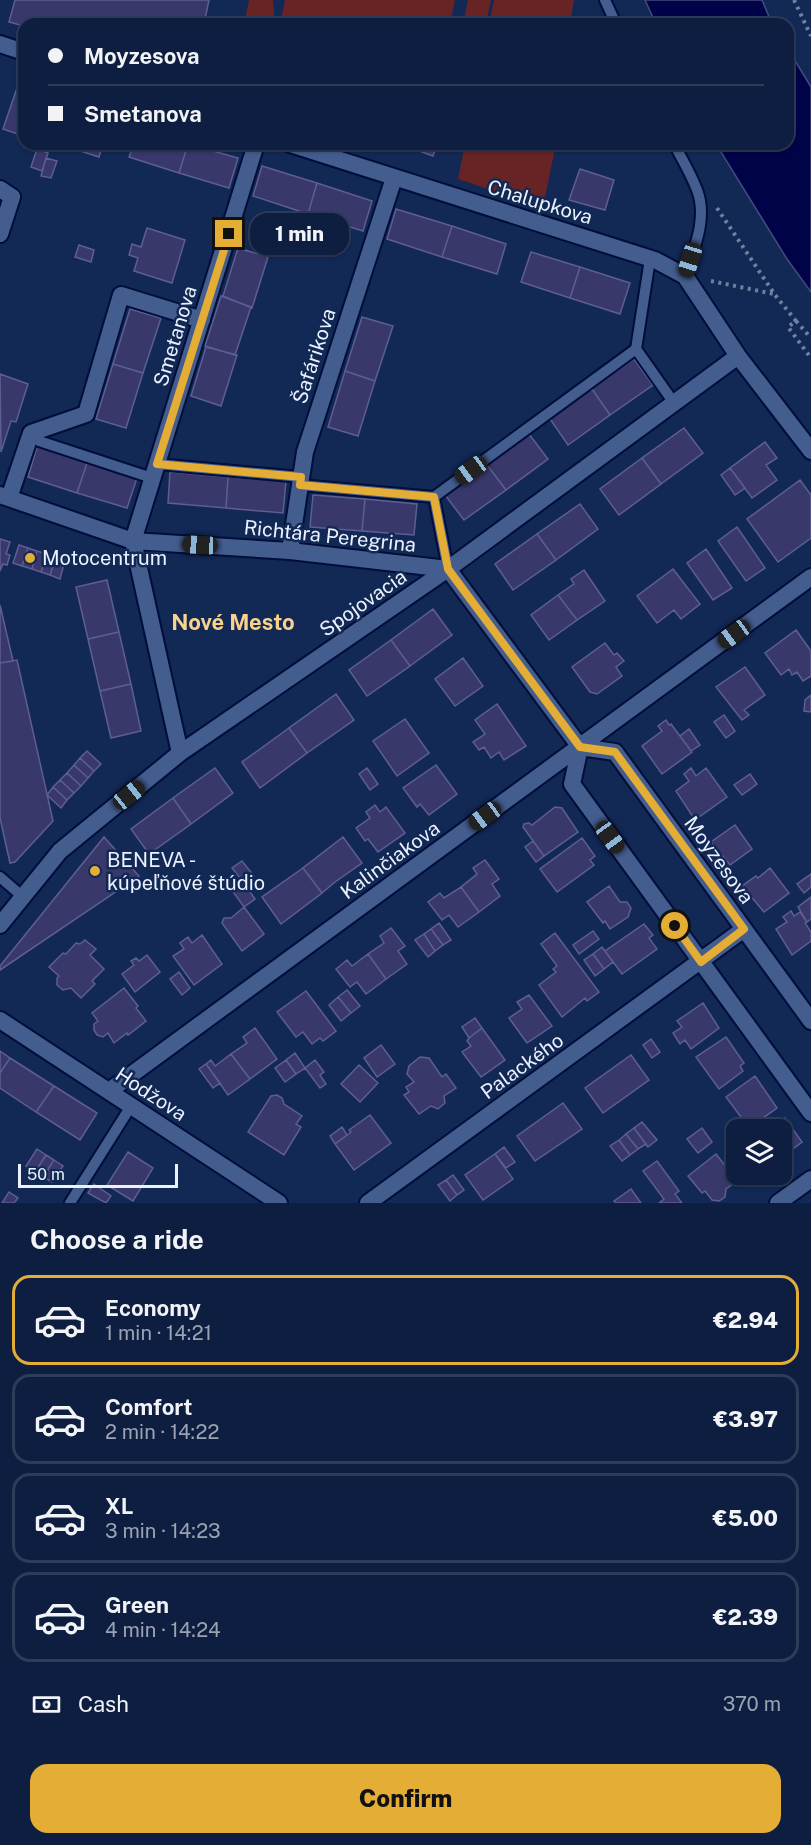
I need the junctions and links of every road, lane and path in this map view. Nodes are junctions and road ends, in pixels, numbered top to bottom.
1 (605, 0) edge
2 (794, 0) edge
3 (613, 18) edge
4 (811, 36) edge
5 (0, 44) edge
6 (18, 50) edge
7 (254, 150) edge
8 (308, 150) edge
9 (677, 150) edge
10 (394, 178) junction
11 (0, 189) edge
12 (715, 204) dead end
13 (0, 234) edge
14 (650, 259) junction
15 (685, 276) junction
16 (775, 294) junction
17 (202, 321) junction
18 (796, 321) junction
19 (811, 338) edge
20 (636, 349) junction
21 (738, 356) junction
22 (811, 358) edge
23 (674, 403) junction
24 (39, 441) dead end
25 (811, 451) edge
26 (155, 471) junction
27 (300, 481) junction
28 (4, 497) edge
29 (434, 497) junction
30 (133, 541) junction
31 (291, 551) junction
32 (448, 569) junction
33 (811, 577) edge
34 (580, 747) junction
35 (180, 753) junction
36 (0, 877) edge
37 (23, 897) junction
38 (0, 925) edge
39 (744, 929) junction
40 (701, 962) junction
41 (0, 1020) edge
42 (811, 1021) edge
43 (109, 1091) junction
44 (131, 1106) junction
45 (811, 1113) edge
46 (811, 1179) edge
47 (70, 1203) edge
48 (279, 1203) edge
49 (368, 1203) edge
50 (778, 1203) edge

1 - 3 lane
2 - 4 path
5 - 6 street
7 - 17 street, Smetanova
8 - 10 street, Chalupkova
9 - 15 lane
10 - 14 street, Chalupkova
10 - 27 street, Šafárikova
11 - 13 street
12 - 16 path
14 - 15 street, Chalupkova
14 - 20 lane
15 - 16 path
15 - 21 street
16 - 18 path
17 - 26 street, Smetanova
17 - 28 street
18 - 19 path
18 - 22 path
20 - 23 lane
20 - 29 lane
21 - 23 street, Spojovacia
21 - 25 street
23 - 32 street, Spojovacia
24 - 26 lane
26 - 27 lane
26 - 30 street, Smetanova
27 - 29 lane
27 - 31 street, Šafárikova
28 - 30 street, Richtára Peregrina
29 - 32 lane
30 - 31 street, Richtára Peregrina
30 - 35 street
31 - 32 street, Richtára Peregrina
32 - 34 street
32 - 35 street, Spojovacia
33 - 34 street, Kalinčiakova
34 - 39 street, Moyzesova
34 - 40 street
34 - 43 street, Kalinčiakova
35 - 37 street, Spojovacia
36 - 37 lane
37 - 38 street, Spojovacia
39 - 40 street, Palackého
39 - 42 street, Moyzesova
40 - 45 street
40 - 49 street, Palackého
41 - 43 street, Hodžova
43 - 44 street, Hodžova
44 - 47 lane
44 - 48 street, Hodžova
46 - 50 street

